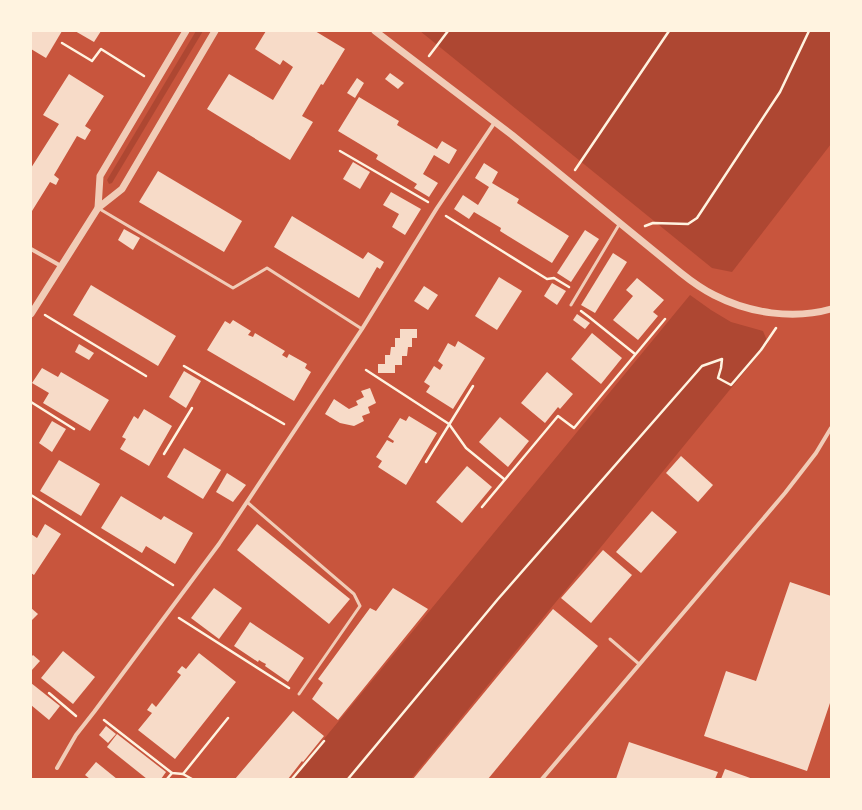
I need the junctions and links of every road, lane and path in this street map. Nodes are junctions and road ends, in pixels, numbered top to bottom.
1 (186, 31) edge
2 (215, 31) edge
3 (375, 31) edge
4 (448, 31) edge
5 (669, 31) edge
6 (809, 31) edge
7 (62, 43) dead end
8 (422, 66) junction
9 (155, 83) junction
10 (495, 122) junction
11 (340, 151) dead end
12 (568, 180) junction
13 (98, 208) junction
14 (437, 208) junction
15 (620, 223) junction
16 (632, 232) junction
17 (31, 249) edge
18 (61, 266) junction
19 (578, 293) junction
20 (571, 305) joint
21 (831, 309) edge
22 (32, 311) edge
23 (785, 314) junction
24 (665, 318) dead end
25 (362, 329) junction
26 (636, 354) junction
27 (184, 366) dead end
28 (366, 370) dead end
29 (146, 376) dead end
30 (473, 386) dead end
31 (31, 402) edge
32 (192, 408) dead end
33 (449, 424) junction
34 (831, 428) edge
35 (74, 429) dead end
36 (294, 430) junction
37 (164, 454) dead end
38 (426, 462) dead end
39 (504, 479) junction
40 (31, 495) edge
41 (247, 502) junction
42 (482, 506) dead end
43 (183, 592) junction
44 (169, 611) junction
45 (610, 639) dead end
46 (639, 664) junction
47 (49, 693) dead end
48 (299, 694) joint
49 (69, 709) dead end
50 (94, 712) junction
51 (228, 718) dead end
52 (324, 741) dead end
53 (57, 768) dead end
54 (172, 774) junction
55 (183, 774) junction
56 (167, 779) edge
57 (192, 779) edge
58 (292, 779) edge
59 (348, 779) edge
60 (542, 779) edge

1 - 9 street
2 - 13 street
3 - 8 street
4 - 8 path
5 - 12 path
6 - 16 path
7 - 9 path
8 - 10 street
9 - 13 street
10 - 12 street
10 - 14 street
11 - 14 path
12 - 15 street
13 - 18 street
13 - 25 lane
14 - 19 path
14 - 25 street
15 - 16 street
15 - 19 lane
16 - 23 street
17 - 18 street
18 - 22 street
19 - 20 lane
20 - 26 path
21 - 23 street
22 - 29 path
23 - 59 path
24 - 26 path
25 - 36 street
26 - 39 path
27 - 36 path
28 - 33 path
30 - 33 path
31 - 35 path
32 - 37 path
33 - 38 path
33 - 39 path
34 - 46 street
36 - 41 street
39 - 42 path
40 - 43 path
41 - 43 street
41 - 48 lane
43 - 44 street
44 - 48 path
44 - 50 street
45 - 46 lane
46 - 60 street
47 - 49 path
50 - 53 street
50 - 54 path
51 - 55 path
52 - 58 path
54 - 55 path
54 - 56 path
55 - 57 path

